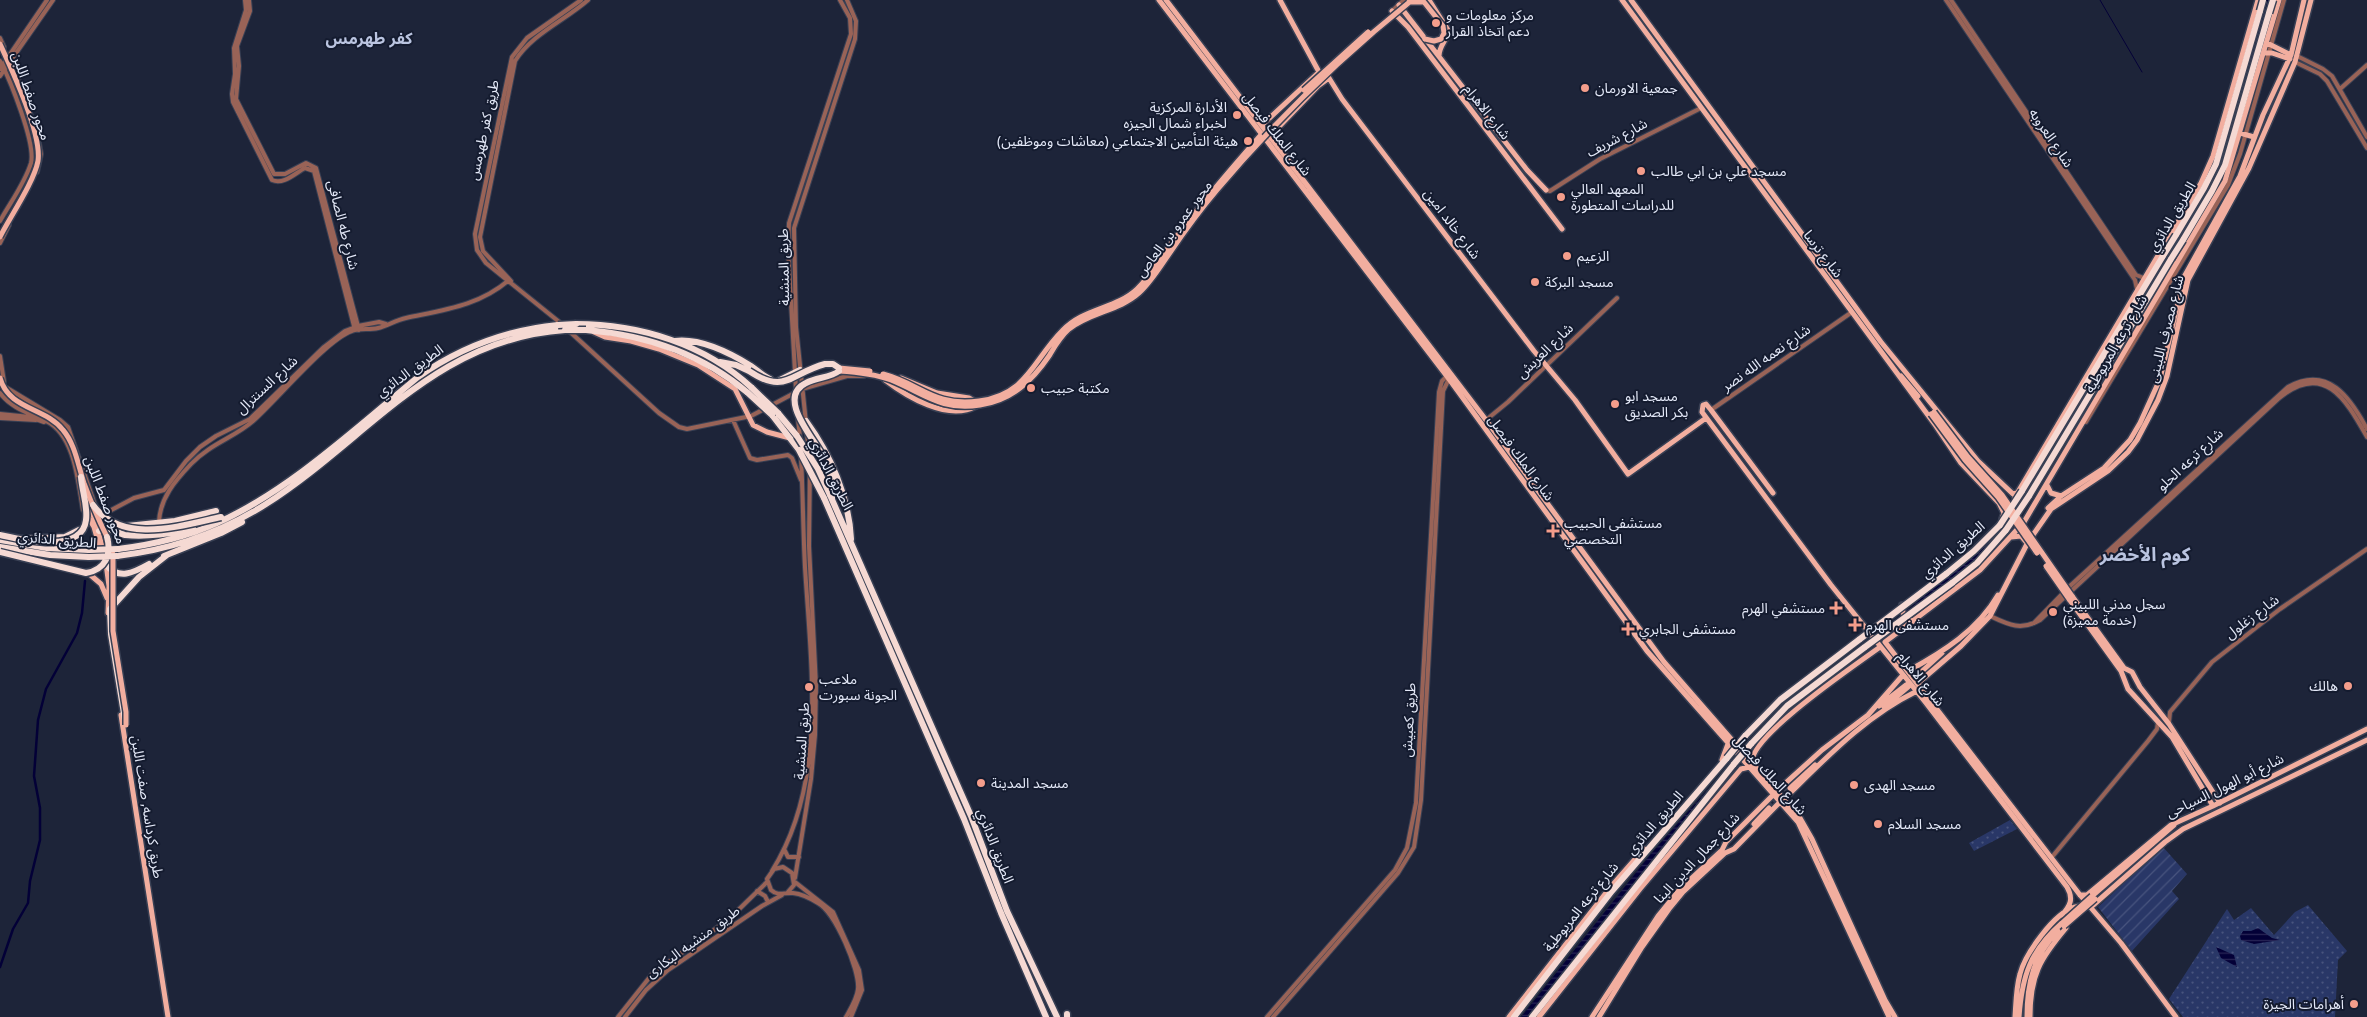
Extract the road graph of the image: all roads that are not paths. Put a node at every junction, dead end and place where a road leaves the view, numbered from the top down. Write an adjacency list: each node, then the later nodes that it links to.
1 (47, 0): 40 (street)
2 (53, 0): 40 (street)
3 (245, 0): 27 (street)
4 (249, 0): 27 (street)
5 (581, 0): 80 (street, طريق كفر طهرمس)
6 (588, 0): 80 (street, طريق كفر طهرمس)
7 (840, 0): 66 (street, طريق المنشية)
8 (847, 0): 67 (street, طريق المنشية)
9 (1159, 0): 61 (main road, شارع الملك فيصل)
10 (1166, 0): 51 (main road, شارع الملك فيصل)
11 (1280, 0): 49 (main road)
12 (1409, 0): 25 (street); 25 (street); 33 (main road, bridge); 108 (main road, محور عمرو بن العاص, bridge)
13 (1429, 0): 38 (main road, bridge)
14 (1622, 0): 29 (main road, شارع ترسا)
15 (1631, 0): 26 (main road, شارع ترسا)
16 (1946, 0): 62 (street, شارع العروبه)
17 (1951, 0): 62 (street, شارع العروبه)
18 (2261, 0): 24 (main road, bridge); 72 (main road, شارع ترعه المريوطية); 244 (highway, الطريق الدائري, bridge)
19 (2272, 0): 20 (main road, bridge); 245 (highway, الطريق الدائري, bridge)
20 (2279, 0): 24 (main road, شارع ترعه المريوطية)
21 (2284, 0): 35 (street)
22 (2304, 0): 39 (main road, شارع مصرف اللبينى)
23 (2311, 0): 39 (main road, شارع مصرف اللبينى)
24 (2277, 6): 35 (main road, شارع ترعه المريوطية)
25 (1401, 7): 28 (street); 33 (main road, شارع الاهرام)
26 (1638, 9): 29 (main road); 30 (main road, شارع ترسا)
27 (248, 10): 48 (street)
28 (1392, 11): 58 (main road, شارع الاهرام)
29 (1634, 16): 31 (main road, شارع ترسا)
30 (1647, 21): 31 (main road); 73 (main road, شارع ترسا)
31 (1644, 30): 47 (main road, شارع ترسا)
32 (0, 38): 40 (street)
33 (1425, 39): 38 (main road, شارع الاهرام)
34 (0, 44): 69 (main road, محور صفط اللبن, bridge)
35 (2268, 44): 37 (main road, شارع ترعه المريوطية); 39 (main road)
36 (0, 48): 69 (main road, محور صفط اللبن, bridge)
37 (2266, 53): 39 (main road); 52 (main road, شارع ترعه المريوطية)
38 (1439, 57): 57 (main road, شارع الاهرام)
39 (2293, 58): 41 (street); 44 (street); 54 (main road, شارع مصرف اللبينى); 167 (main road, شارع مصرف اللبينى)
40 (9, 59): 43 (street); 70 (street)
41 (2309, 62): 44 (street); 46 (street)
42 (2367, 65): 46 (street)
43 (2, 66): 45 (street); 65 (street)
44 (2307, 68): 56 (street)
45 (0, 76)
46 (2340, 89): 55 (street)
47 (1701, 108): 63 (street, شارع شريف); 75 (main road, شارع ترسا)
48 (240, 112): 71 (street, شارع طه الصافى); 71 (street, شارع طه الصافى)
49 (1273, 116): 50 (main road); 51 (main road)
50 (1282, 123): 53 (main road); 92 (main road, شارع خالد امين)
51 (1262, 125): 53 (main road, شارع الملك فيصل)
52 (2243, 133): 54 (main road); 64 (main road, شارع ترعه المريوطية)
53 (1270, 136): 61 (main road, شارع الملك فيصل)
54 (2254, 137): 64 (main road, شارع مصرف اللبينى)
55 (2367, 137)
56 (2367, 148)
57 (1512, 151): 58 (main road); 59 (main road, شارع الاهرام)
58 (1506, 155): 60 (main road, شارع الاهرام)
59 (1518, 159): 60 (main road); 63 (main road, شارع الاهرام)
60 (1513, 163): 68 (main road, شارع الاهرام)
61 (1289, 164): 101 (main road, شارع الملك فيصل); 119 (main road, شارع الملك فيصل)
62 (2057, 164): 77 (street, شارع العروبه)
63 (1546, 190)
64 (2212, 215): 74 (main road, شارع ترعه المريوطية); 126 (street); 136 (main road, شارع مصرف اللبينى)
65 (0, 221)
66 (789, 223): 67 (street); 96 (street, طريق المنشية)
67 (794, 223): 96 (street, طريق المنشية)
68 (1562, 229)
69 (0, 236)
70 (0, 243)
71 (334, 245): 84 (street, شارع طه الصافى)
72 (2164, 245): 74 (main road, bridge); 79 (main road, شارع ترعه المريوطية)
73 (1816, 254): 75 (main road); 76 (main road, شارع ترسا)
74 (2181, 256): 126 (main road, شارع ترعه المريوطية)
75 (1814, 261): 78 (main road, شارع ترسا)
76 (1826, 268): 78 (main road); 94 (main road, شارع ترسا)
77 (2130, 270): 79 (street, شارع العروبه); 81 (street, شارع العروبه)
78 (1824, 275): 83 (main road, شارع ترسا)
79 (2144, 278): 81 (main road, شارع ترعه المريوطية)
80 (510, 280): 84 (street, شارع السنترال); 117 (street, طريق كفر طهرمس)
81 (2138, 289): 138 (main road, شارع ترعه المريوطية)
82 (1617, 298): 92 (street, شارع العريش)
83 (1852, 312): 98 (main road, شارع ترسا); 110 (street, شارع نعمه الله نصر)
84 (357, 328): 133 (street, شارع السنترال)
85 (589, 330): 86 (highway, الطريق الدائري, bridge); 88 (highway, الطريق الدائري); 113 (main road)
86 (497, 340): 87 (highway, الطريق الدائري, bridge); 139 (highway, الطريق الدائري)
87 (673, 341): 88 (highway, الطريق الدائري); 96 (highway)
88 (695, 353): 90 (highway, الطريق الدائري)
89 (0, 356): 103 (street)
90 (707, 360): 91 (highway, الطريق الدائري); 104 (highway, الطريق الدائري)
91 (716, 362): 95 (highway, bridge); 104 (highway, الطريق الدائري)
92 (1546, 365): 115 (main road, شارع خالد امين); 119 (street, شارع العريش)
93 (848, 366): 97 (street)
94 (1903, 368): 111 (main road); 132 (main road, شارع ترسا)
95 (839, 370): 108 (main road, محور عمرو بن العاص, bridge); 137 (highway, bridge)
96 (797, 371): 105 (street, طريق المنشية); 106 (street, طريق المنشية)
97 (852, 376): 102 (street); 105 (street)
98 (1898, 376): 111 (main road); 135 (main road, شارع ترسا)
99 (0, 378): 141 (main road, محور صفط اللبن, bridge)
100 (901, 378): 108 (main road, bridge)
101 (1448, 378): 118 (street, طريق كعبيش); 152 (main road, شارع الملك فيصل)
102 (884, 380): 108 (main road, bridge)
103 (2, 385): 128 (main road, محور صفط اللبن, bridge); 145 (street)
104 (750, 390): 124 (highway, الطريق الدائري, bridge)
105 (802, 390): 106 (street); 120 (street, طريق المنشية)
106 (796, 392): 113 (street); 129 (street, طريق المنشية)
107 (0, 393): 121 (street)
108 (976, 404)
109 (2270, 404): 122 (street, شارع ترعه الحلو); 123 (street, شارع ترعه الحلو); 167 (street, شارع ترعه الحلو)
110 (1711, 410): 115 (main road, شارع الاهرام); 125 (main road)
111 (1932, 413): 164 (main road, bridge)
112 (0, 414): 116 (street)
113 (747, 417): 117 (street); 124 (main road)
114 (0, 418): 116 (street)
115 (1706, 418): 127 (main road, شارع الاهرام)
116 (36, 420): 121 (street)
117 (733, 420): 129 (street)
118 (1439, 420): 211 (street, طريق كعبيش); 212 (street, طريق كعبيش)
119 (1486, 420): 152 (main road, شارع الملك فيصل)
120 (806, 421): 130 (street, طريق المنشية); 159 (highway)
121 (49, 422): 142 (street)
122 (2367, 429)
123 (2367, 436)
124 (794, 438): 137 (highway, الطريق الدائري, bridge); 137 (highway, الطريق الدائري, bridge)
125 (1735, 441): 127 (main road); 134 (main road)
126 (2071, 443): 131 (street); 140 (main road, شارع ترعه المريوطية)
127 (1728, 447): 169 (main road, شارع الاهرام)
128 (81, 477): 148 (main road, محور صفط اللبن); 155 (highway, bridge)
129 (803, 484): 130 (street); 213 (street, طريق المنشية)
130 (811, 484): 215 (street, طريق المنشية)
131 (2047, 485): 136 (main road)
132 (2003, 487): 135 (main road); 138 (main road, شارع ترسا)
133 (166, 491): 145 (street); 145 (street, شارع السنترال)
134 (1773, 493)
135 (1992, 495): 147 (main road, شارع ترسا)
136 (2061, 496): 156 (main road, شارع مصرف اللبينى)
137 (829, 498): 159 (highway, الطريق الدائري)
138 (2015, 499): 143 (main road, شارع ترسا, bridge); 147 (main road, شارع ترعه المريوطية)
139 (266, 500): 146 (highway, الطريق الدائري); 151 (highway, الطريق الدائري)
140 (2035, 502): 143 (main road); 153 (main road, شارع ترعه المريوطية)
141 (92, 505): 144 (highway, bridge); 154 (main road, محور صفط اللبن, bridge)
142 (84, 512): 149 (street); 163 (main road)
143 (2022, 513): 153 (main road)
144 (218, 514): 146 (highway); 151 (highway, bridge)
145 (102, 515): 148 (street)
146 (232, 515): 151 (highway, الطريق الدائري)
147 (2002, 519): 162 (main road, شارع ترعه المريوطية)
148 (96, 522): 150 (main road, محور صفط اللبن)
149 (79, 530): 155 (highway)
150 (99, 531): 151 (highway); 161 (main road, محور صفط اللبن)
151 (201, 533): 157 (highway, الطريق الدائري, bridge); 160 (highway)
152 (1564, 533): 170 (main road, شارع الملك فيصل); 172 (main road, شارع الملك فيصل)
153 (2012, 536): 156 (main road); 166 (main road, شارع ترعه المريوطية)
154 (107, 537): 157 (highway, bridge); 186 (main road, محور صفط اللبن, bridge)
155 (22, 539): 157 (highway, bridge)
156 (2026, 542): 171 (main road, شارع مصرف اللبينى)
157 (1, 545): 165 (main road, bridge)
158 (2367, 550): 182 (street, شارع زغلول)
159 (851, 551): 228 (highway, الطريق الدائري)
160 (167, 555): 161 (highway); 186 (highway)
161 (106, 565): 163 (main road, محور صفط اللبن)
162 (1926, 587): 166 (main road, bridge); 168 (main road, شارع ترعه المريوطية, bridge)
163 (109, 591): 165 (main road, محور صفط اللبن)
164 (2071, 597): 181 (main road); 184 (main road)
165 (108, 600): 235 (main road, طريق كرداسه, صفت اللبن)
166 (1939, 603): 168 (main road, شارع ترعه المريوطية)
167 (1990, 616): 171 (main road, شارع مصرف اللبينى)
168 (1912, 622): 173 (main road, شارع ترعه المريوطية)
169 (1867, 631): 174 (main road, شارع الاهرام, bridge); 192 (main road, شارع ترعه المريوطية)
170 (1643, 635): 172 (main road); 192 (main road, شارع الملك فيصل)
171 (1964, 638): 175 (main road, شارع مصرف اللبينى); 177 (main road); 178 (main road, شارع مصرف اللبينى)
172 (1638, 639): 192 (main road, شارع الملك فيصل)
173 (1885, 642): 175 (main road, شارع الاهرام)
174 (1880, 647): 176 (main road, شارع الاهرام); 194 (main road)
175 (1908, 671): 178 (main road, شارع الاهرام)
176 (1903, 675): 180 (main road, شارع الاهرام); 183 (main road)
177 (1921, 675)
178 (1918, 684): 201 (main road, شارع الاهرام)
179 (1907, 686): 183 (main road)
180 (1916, 691): 183 (main road); 204 (main road, شارع الاهرام)
181 (2160, 712): 182 (street); 185 (main road)
182 (2170, 712): 185 (street)
183 (1869, 717): 190 (main road)
184 (2158, 722): 187 (main road); 188 (street)
185 (2169, 724): 200 (main road)
186 (126, 725): 235 (main road, طريق كرداسه, صفت اللبن)
187 (2164, 728): 188 (street); 202 (main road)
188 (2157, 729): 216 (street)
189 (2367, 729): 193 (main road, شارع أبو الهول السياحى)
190 (1841, 740): 198 (main road); 199 (main road, شارع جمال الدين البنا); 203 (main road, شارع جمال الدين البنا)
191 (2367, 740): 196 (main road, شارع أبو الهول السياحى)
192 (1732, 745): 194 (main road, شارع الملك فيصل, bridge); 243 (main road, شارع ترعه المريوطية)
193 (2301, 762): 195 (main road, شارع أبو الهول السياحى); 196 (main road)
194 (1750, 765): 199 (main road, شارع الملك فيصل); 233 (main road)
195 (2285, 769): 197 (main road); 205 (main road, شارع أبو الهول السياحى)
196 (2304, 770): 197 (main road, شارع أبو الهول السياحى)
197 (2289, 778): 210 (main road, شارع أبو الهول السياحى)
198 (1789, 787)
199 (1778, 790): 203 (main road, شارع الملك فيصل); 203 (main road); 214 (main road, شارع جمال الدين البنا)
200 (2214, 794): 202 (main road); 205 (main road)
201 (2004, 796): 204 (main road); 208 (main road, شارع الاهرام)
202 (2208, 797): 206 (main road)
203 (1785, 798): 214 (main road, شارع جمال الدين البنا); 229 (main road, شارع الملك فيصل)
204 (1999, 799): 208 (main road, شارع الاهرام)
205 (2220, 803): 206 (main road, شارع أبو الهول السياحى)
206 (2213, 806): 209 (main road, شارع أبو الهول السياحى)
207 (1768, 807): 214 (main road)
208 (2009, 807): 216 (main road, شارع الاهرام); 227 (main road, شارع الاهرام)
209 (2175, 822): 224 (main road, شارع أبو الهول السياحى); 251 (main road, bridge)
210 (2183, 829): 226 (main road, شارع أبو الهول السياحى); 252 (main road, bridge)
211 (1408, 846): 212 (street); 230 (street, طريق كعبيش)
212 (1414, 847): 230 (street, طريق كعبيش)
213 (784, 849): 215 (street); 217 (street, طريق المنشية)
214 (1724, 851): 231 (main road, شارع جمال الدين البنا)
215 (799, 857): 218 (street, طريق المنشية)
216 (2052, 857): 223 (main road, شارع الاهرام)
217 (772, 870): 218 (street); 219 (street)
218 (795, 880): 221 (street); 239 (street)
219 (767, 882): 220 (street, طريق منشيه البكارى); 222 (street)
220 (757, 891): 225 (street); 236 (street, طريق منشيه البكارى)
221 (788, 892): 222 (street); 238 (street)
222 (782, 894): 225 (street, طريق منشيه البكارى)
223 (2080, 895): 224 (main road); 226 (main road, شارع الاهرام)
224 (2087, 895): 226 (main road)
225 (768, 902): 237 (street, طريق منشيه البكارى)
226 (2092, 906): 227 (main road); 254 (main road, شارع الاهرام)
227 (2060, 917): 250 (main road); 253 (main road)
228 (1010, 926): 234 (highway, الطريق الدائري); 240 (highway, الطريق الدائري)
229 (1853, 936): 248 (main road, شارع الملك فيصل); 249 (main road, شارع الملك فيصل)
230 (1336, 941): 241 (street, طريق كعبيش); 242 (street, طريق كعبيش)
231 (1610, 994): 232 (main road, شارع جمال الدين البنا); 247 (main road, شارع جمال الدين البنا)
232 (1598, 1008): 246 (main road, شارع جمال الدين البنا); 247 (main road)
233 (1542, 1015)
234 (1056, 1016)
235 (170, 1017)
236 (618, 1017)
237 (625, 1017)
238 (846, 1017)
239 (850, 1017)
240 (1046, 1017)
241 (1267, 1017)
242 (1273, 1017)
243 (1509, 1017)
244 (1514, 1017)
245 (1532, 1017)
246 (1592, 1017)
247 (1599, 1017)
248 (1889, 1017)
249 (1895, 1017)
250 (2015, 1017)
251 (2019, 1017)
252 (2026, 1017)
253 (2030, 1017)
254 (2176, 1017)

